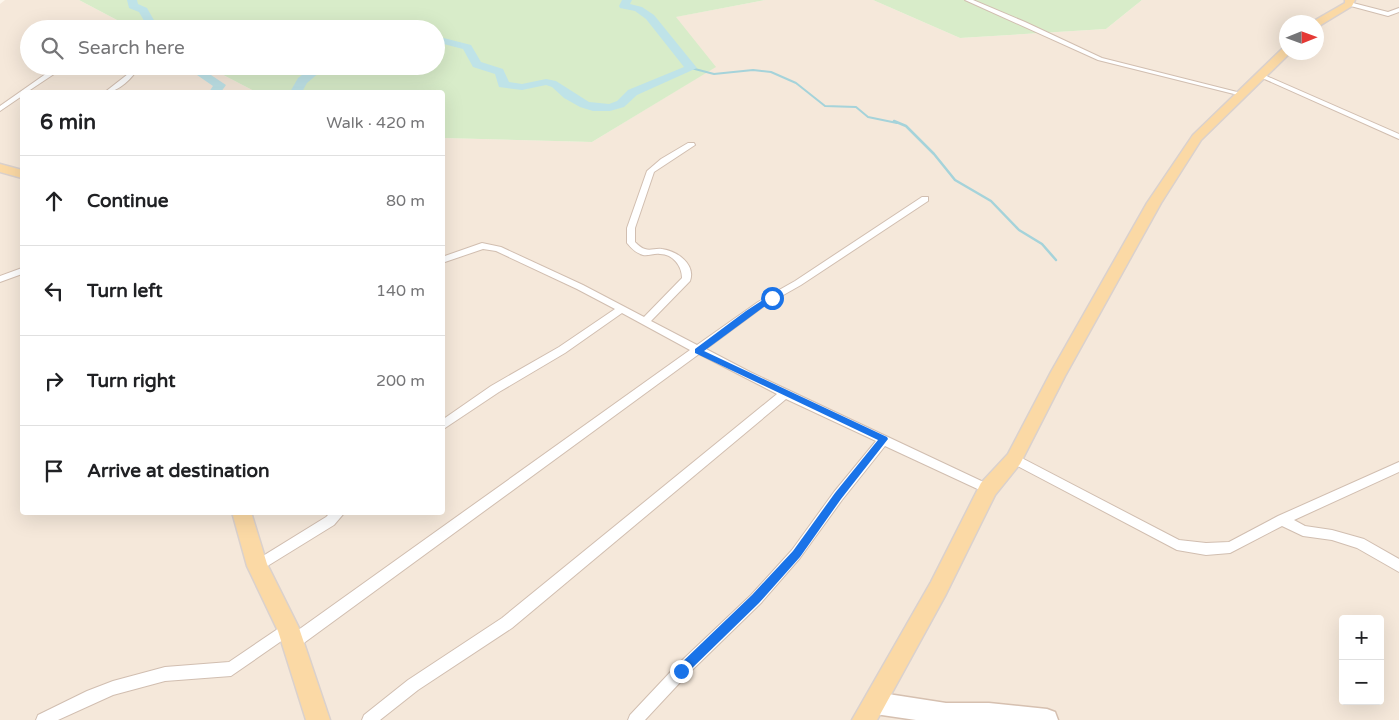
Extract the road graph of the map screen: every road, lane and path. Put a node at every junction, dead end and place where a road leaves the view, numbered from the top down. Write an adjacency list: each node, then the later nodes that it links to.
1 (968, 0): 11 (street)
2 (1349, 2): 3 (street); 4 (main road)
3 (1399, 10)
4 (1324, 19)
5 (1279, 58): 8 (main road)
6 (48, 75): 9 (street)
7 (131, 75): 10 (street)
8 (1262, 76): 11 (main road); 14 (street)
9 (27, 90)
10 (111, 90)
11 (1242, 94): 28 (main road)
12 (20, 95): 13 (street)
13 (0, 109)
14 (1399, 137)
15 (691, 145): 23 (street)
16 (0, 168): 17 (main road)
17 (20, 173)
18 (925, 199): 24 (street)
19 (445, 259): 22 (street)
20 (20, 272): 21 (street)
21 (0, 279)
22 (622, 309): 23 (street); 26 (street)
23 (645, 321): 24 (street)
24 (698, 351): 25 (street); 36 (street)
25 (786, 393): 27 (street); 40 (street)
26 (445, 424)
27 (884, 439): 30 (street); 41 (street)
28 (1014, 459): 30 (main road); 33 (street)
29 (1399, 467): 33 (street)
30 (988, 489): 37 (main road)
31 (242, 515): 34 (main road)
32 (336, 515): 34 (street)
33 (1282, 520): 35 (street)
34 (257, 566): 36 (main road)
35 (1399, 566)
36 (290, 636): 38 (street); 39 (main road)
37 (870, 711): 42 (main road)
38 (43, 720)
39 (318, 720)
40 (369, 720)
41 (636, 720)
42 (1047, 720)

